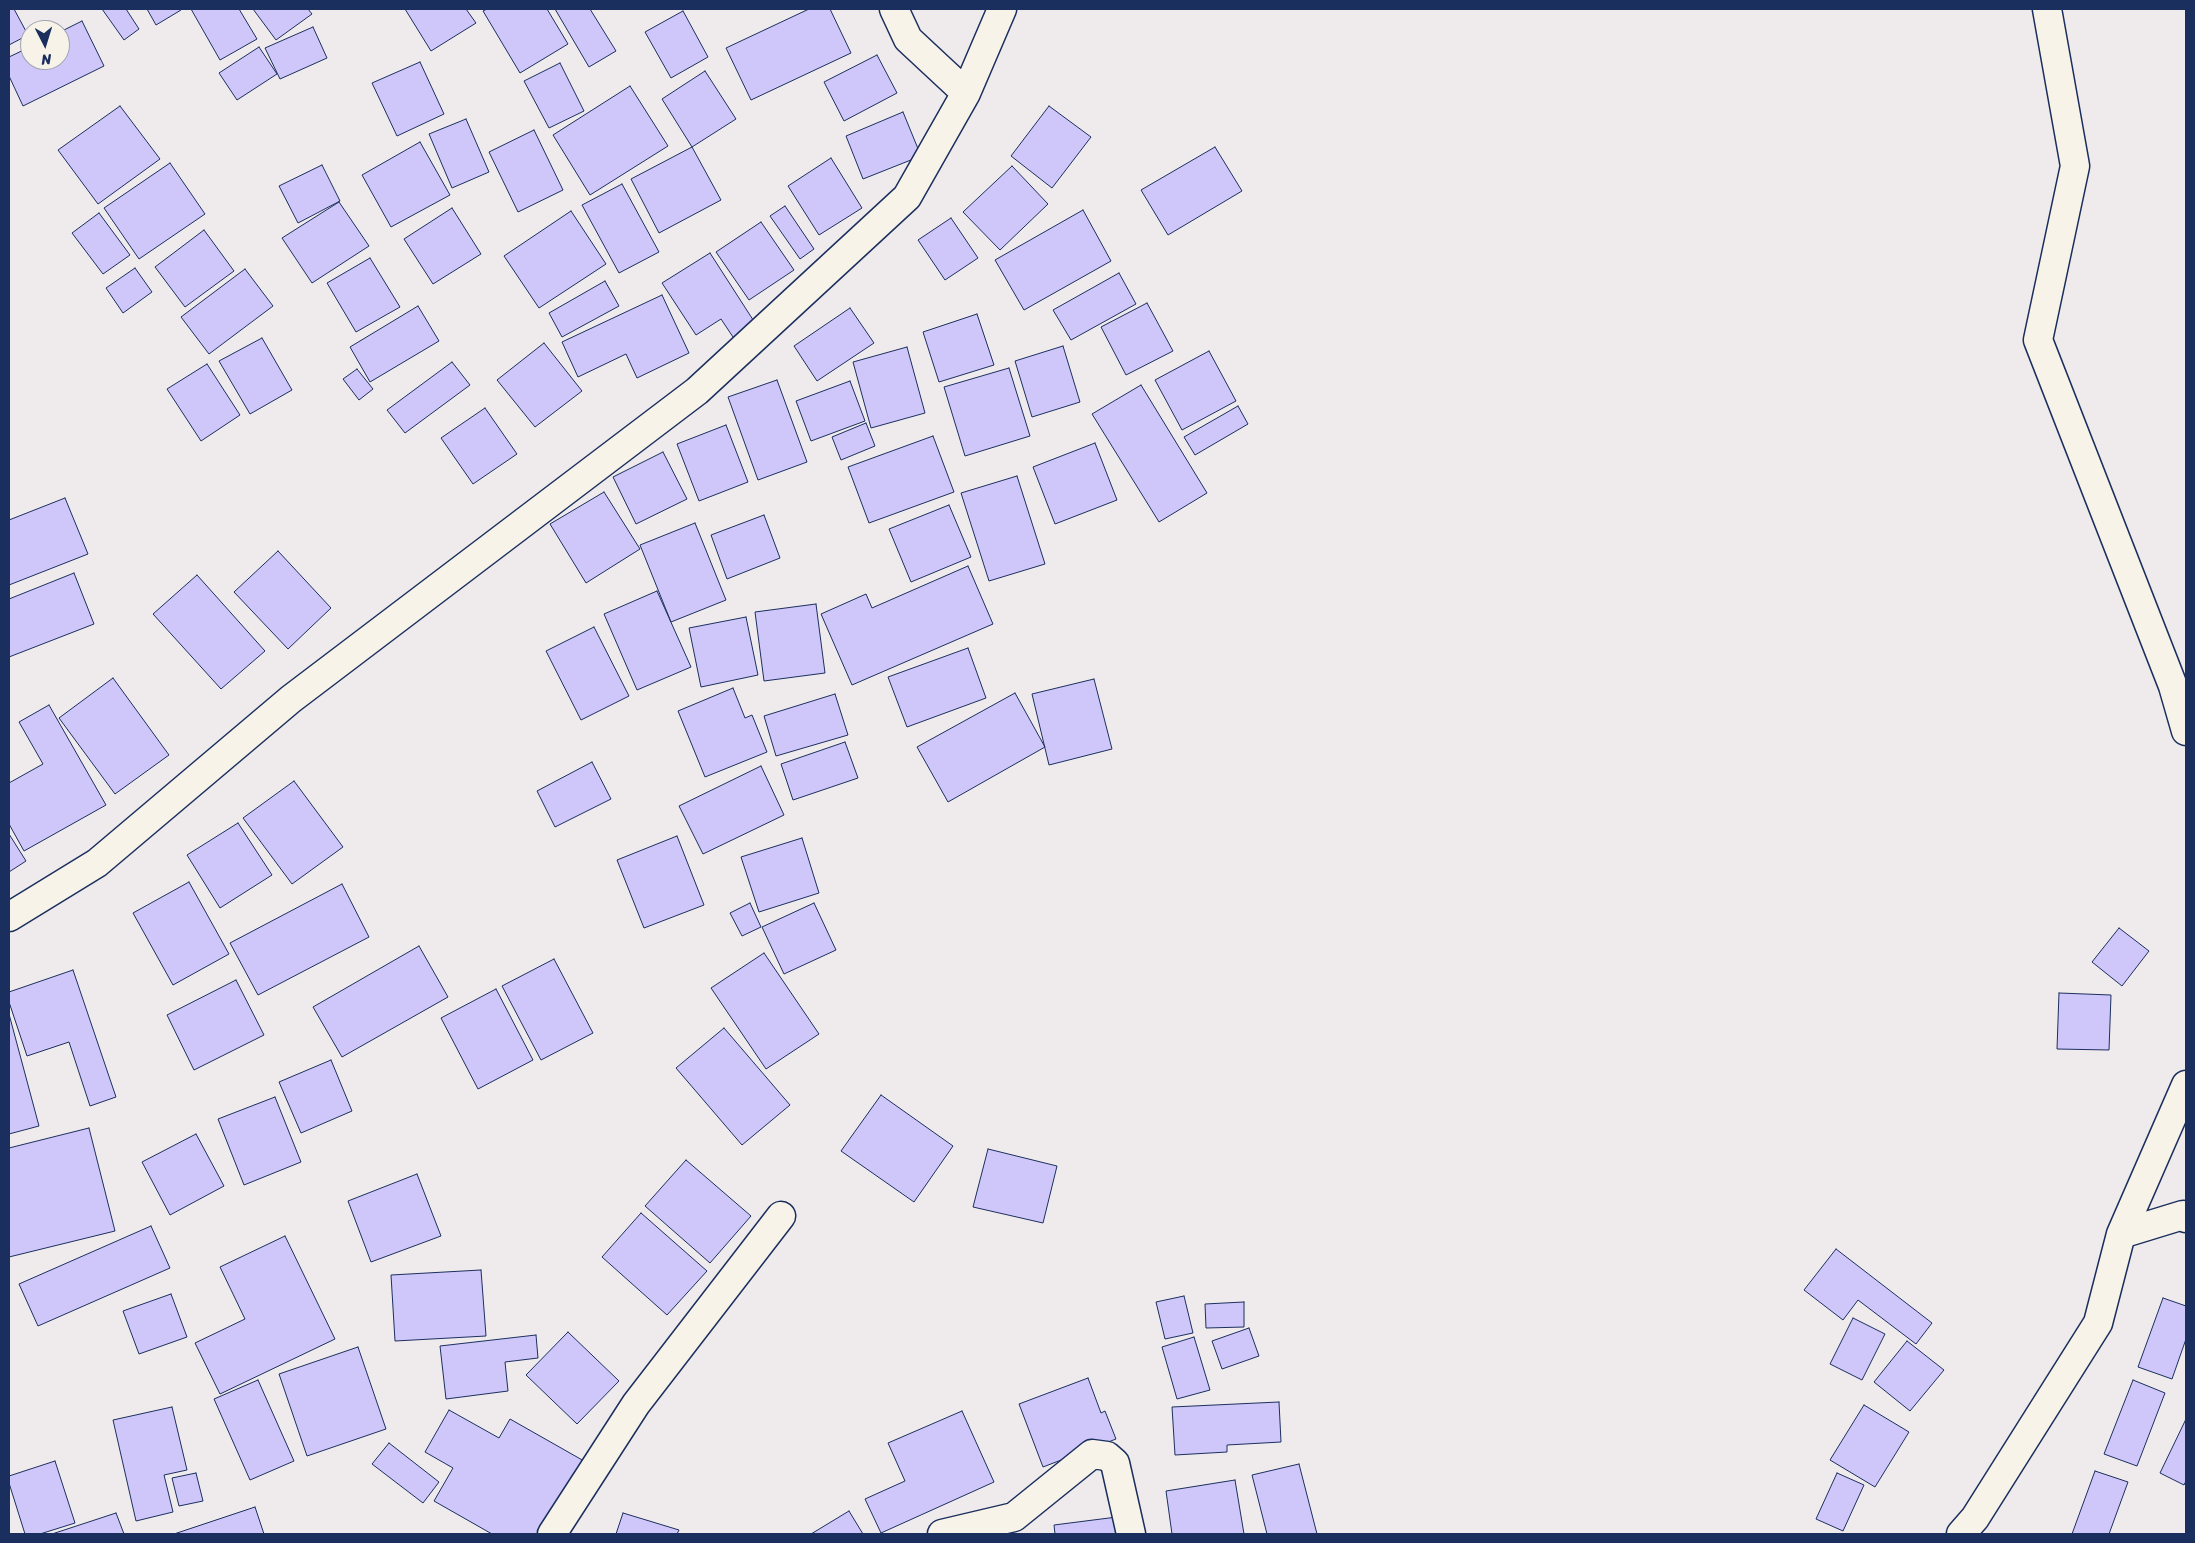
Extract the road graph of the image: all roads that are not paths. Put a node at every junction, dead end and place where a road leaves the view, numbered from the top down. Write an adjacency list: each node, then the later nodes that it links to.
1 (894, 9): 4 (street)
2 (1002, 9): 4 (street)
3 (2047, 9): 5 (street)
4 (966, 93): 6 (street)
5 (2186, 730)
6 (9, 917)
7 (2186, 1085): 10 (street)
8 (2185, 1215): 10 (street)
9 (781, 1216): 12 (street)
10 (2121, 1234): 15 (street)
11 (1015, 1526): 13 (street); 14 (street)
12 (552, 1534)
13 (942, 1534)
14 (1131, 1534)
15 (1961, 1534)

